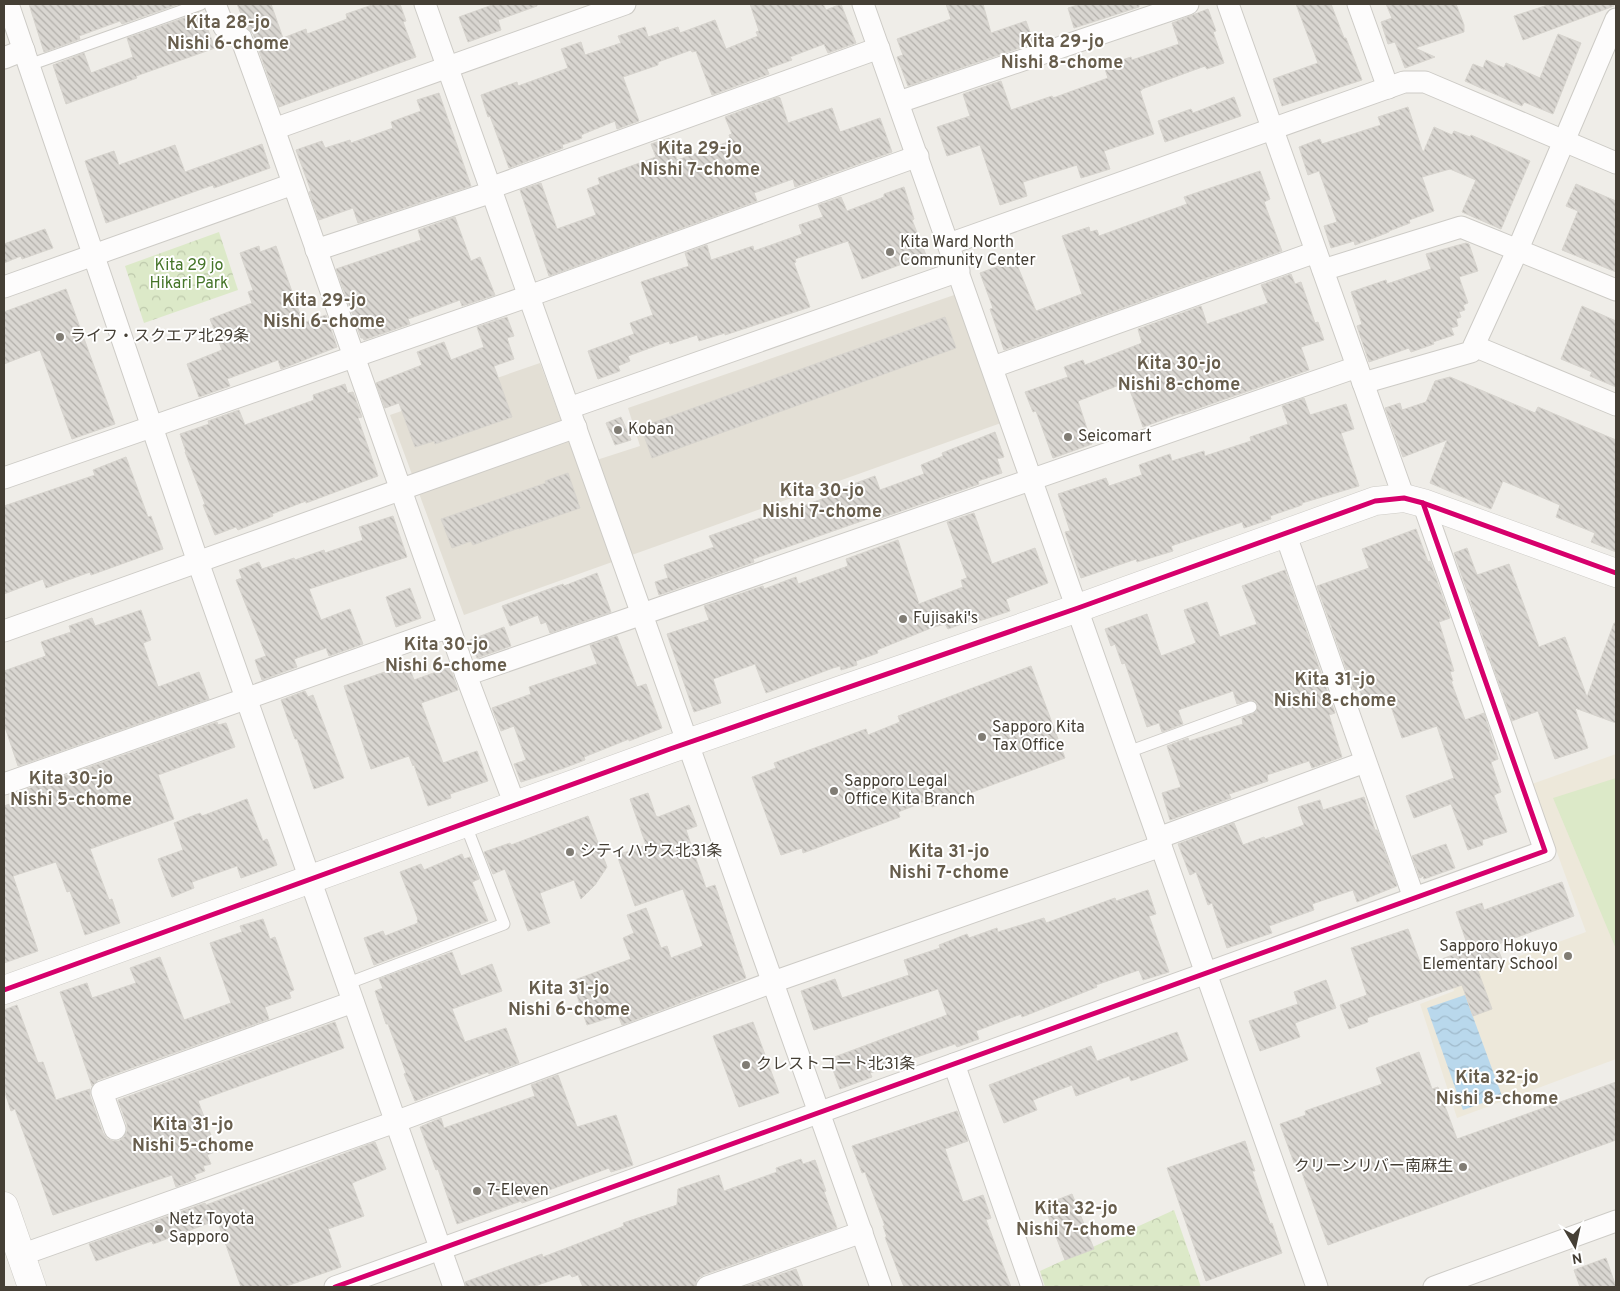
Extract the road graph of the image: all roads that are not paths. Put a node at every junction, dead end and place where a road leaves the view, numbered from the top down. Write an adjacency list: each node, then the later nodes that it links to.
1 (8, 4): 13 (street)
2 (202, 4): 13 (lane)
3 (215, 4): 17 (street)
4 (425, 4): 14 (street)
5 (625, 4): 14 (street)
6 (863, 4): 11 (street)
7 (1188, 4): 16 (street)
8 (1228, 4): 18 (street)
9 (1358, 4): 15 (street)
10 (1616, 18): 19 (street)
11 (879, 48): 16 (street); 23 (street)
12 (4, 58): 13 (street)
13 (27, 58): 27 (street)
14 (447, 67): 17 (street); 23 (street)
15 (1388, 88): 18 (street); 19 (street)
16 (898, 102): 20 (street)
17 (274, 129): 22 (street)
18 (1273, 129): 24 (street); 28 (street)
19 (1564, 141): 21 (street); 25 (street)
20 (918, 156): 24 (street); 32 (street)
21 (1616, 163)
22 (294, 184): 26 (street); 27 (street)
23 (491, 190): 26 (street); 32 (street)
24 (949, 244): 29 (street)
25 (1518, 249): 28 (street); 31 (street); 33 (street)
26 (316, 250): 34 (street)
27 (92, 256): 30 (street); 39 (street)
28 (1319, 261): 35 (street); 36 (street)
29 (959, 271): 35 (street); 38 (street)
30 (4, 287)
31 (1616, 290)
32 (529, 296): 34 (street); 38 (street)
33 (1474, 346): 36 (street); 37 (street)
34 (354, 357): 39 (street); 42 (street)
35 (993, 366): 41 (street)
36 (1360, 375): 41 (street); 43 (street)
37 (1616, 405)
38 (572, 418): 42 (street); 48 (street)
39 (151, 427): 40 (street); 45 (street)
40 (4, 478)
41 (1032, 480): 47 (street); 48 (street)
42 (401, 490): 45 (street); 49 (street)
43 (1413, 500): 44 (street); 46 (street); 62 (street)
44 (1285, 533): 47 (street); 56 (street)
45 (198, 562): 50 (street); 52 (street)
46 (1616, 573)
47 (1078, 608): 54 (street); 55 (street)
48 (643, 614): 51 (street); 54 (street)
49 (448, 626): 51 (street); 52 (street)
50 (4, 631)
51 (466, 675): 58 (street)
52 (246, 699): 57 (street); 61 (street)
53 (1251, 707): 55 (lane)
54 (689, 743): 58 (street); 64 (street)
55 (1128, 752): 60 (street)
56 (1365, 762): 60 (street); 62 (street)
57 (4, 784)
58 (515, 805): 59 (street)
59 (465, 823): 61 (street); 66 (lane)
60 (1159, 842): 63 (street); 64 (street)
61 (309, 878): 65 (street); 66 (street)
62 (1414, 898): 63 (street)
63 (1206, 973): 67 (street); 82 (street)
64 (773, 982): 68 (street); 69 (street)
65 (4, 990)
66 (350, 993): 69 (street); 70 (street)
67 (954, 1064): 68 (street); 81 (street)
68 (819, 1113): 73 (street); 74 (street)
69 (395, 1122): 74 (street); 75 (street)
70 (115, 1129)
71 (4, 1206): 75 (street)
72 (1616, 1221): 83 (street)
73 (862, 1232): 79 (street); 80 (street)
74 (440, 1248): 77 (street); 78 (street)
75 (21, 1255): 76 (street)
76 (32, 1287)
77 (335, 1287)
78 (454, 1287)
79 (708, 1287)
80 (881, 1287)
81 (1032, 1287)
82 (1317, 1287)
83 (1434, 1287)

